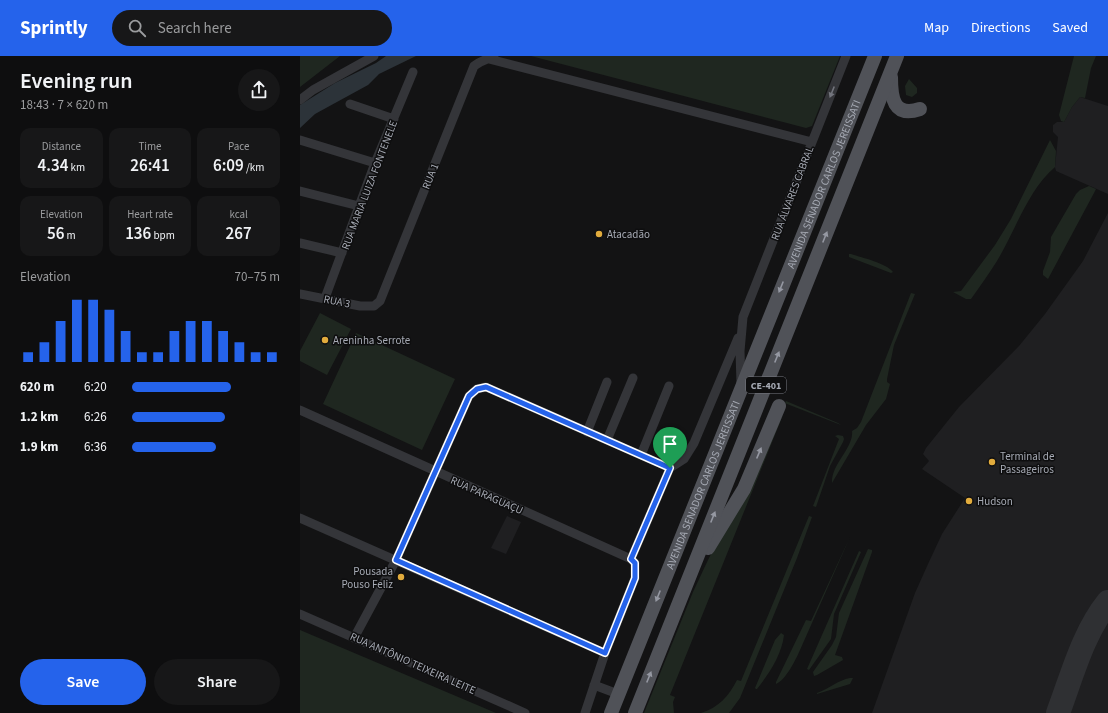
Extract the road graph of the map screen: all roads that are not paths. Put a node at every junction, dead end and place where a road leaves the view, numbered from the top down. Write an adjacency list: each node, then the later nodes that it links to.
1 (374, 56): 8 (street)
2 (846, 56): 13 (street, RUA ÁLVARES CABRAL, one-way to 13)
3 (874, 56): 25 (main road, AVENIDA SENADOR CARLOS JEREISSATI / CE-401, one-way to 25)
4 (897, 56): 6 (main road, AVENIDA SENADOR CARLOS JEREISSATI / CE-401)
5 (492, 57): 13 (street); 21 (street, RUA 1)
6 (891, 71): 10 (main road); 37 (main road, AVENIDA SENADOR CARLOS JEREISSATI / CE-401, one-way to 6)
7 (413, 72): 11 (street, RUA MARIA LUIZA FONTENELE)
8 (300, 100)
9 (350, 104): 11 (street)
10 (920, 109)
11 (394, 119): 14 (street, RUA MARIA LUIZA FONTENELE)
12 (300, 140): 14 (street)
13 (812, 142): 22 (street, RUA ÁLVARES CABRAL)
14 (375, 163): 16 (street, RUA MARIA LUIZA FONTENELE)
15 (300, 191): 16 (street)
16 (359, 206): 18 (street, RUA MARIA LUIZA FONTENELE)
17 (300, 243): 18 (street)
18 (342, 253): 20 (street, RUA MARIA LUIZA FONTENELE)
19 (300, 294): 20 (street, RUA 3)
20 (325, 298): 21 (street, RUA 3)
21 (374, 306)
22 (741, 331): 25 (street, RUA ÁLVARES CABRAL); 32 (street, RUA ÁLVARES CABRAL)
23 (633, 378): 30 (street)
24 (607, 382): 29 (street)
25 (741, 385): 42 (main road, AVENIDA SENADOR CARLOS JEREISSATI / CE-401, one-way to 42)
26 (669, 386): 31 (street)
27 (778, 406): 37 (main road, one-way to 27)
28 (300, 410): 33 (street, RUA PARAGUAÇU)
29 (587, 432): 30 (street); 33 (street)
30 (607, 440): 31 (street)
31 (641, 455): 32 (street)
32 (670, 468): 35 (street, RUA ÁLVARES CABRAL)
33 (436, 472): 35 (street, RUA PARAGUAÇU); 36 (street)
34 (300, 518): 36 (street)
35 (631, 559): 40 (street)
36 (396, 560): 39 (street); 40 (street)
37 (688, 580): 46 (main road, AVENIDA SENADOR CARLOS JEREISSATI / CE-401, one-way to 37)
38 (300, 614): 39 (street, RUA ANTÔNIO TEIXEIRA LEITE)
39 (354, 638): 43 (street, RUA ANTÔNIO TEIXEIRA LEITE)
40 (605, 653): 41 (street)
41 (594, 684): 42 (street); 44 (street)
42 (618, 694): 45 (main road, AVENIDA SENADOR CARLOS JEREISSATI / CE-401)
43 (525, 713)
44 (585, 713)
45 (611, 713)
46 (635, 713)

